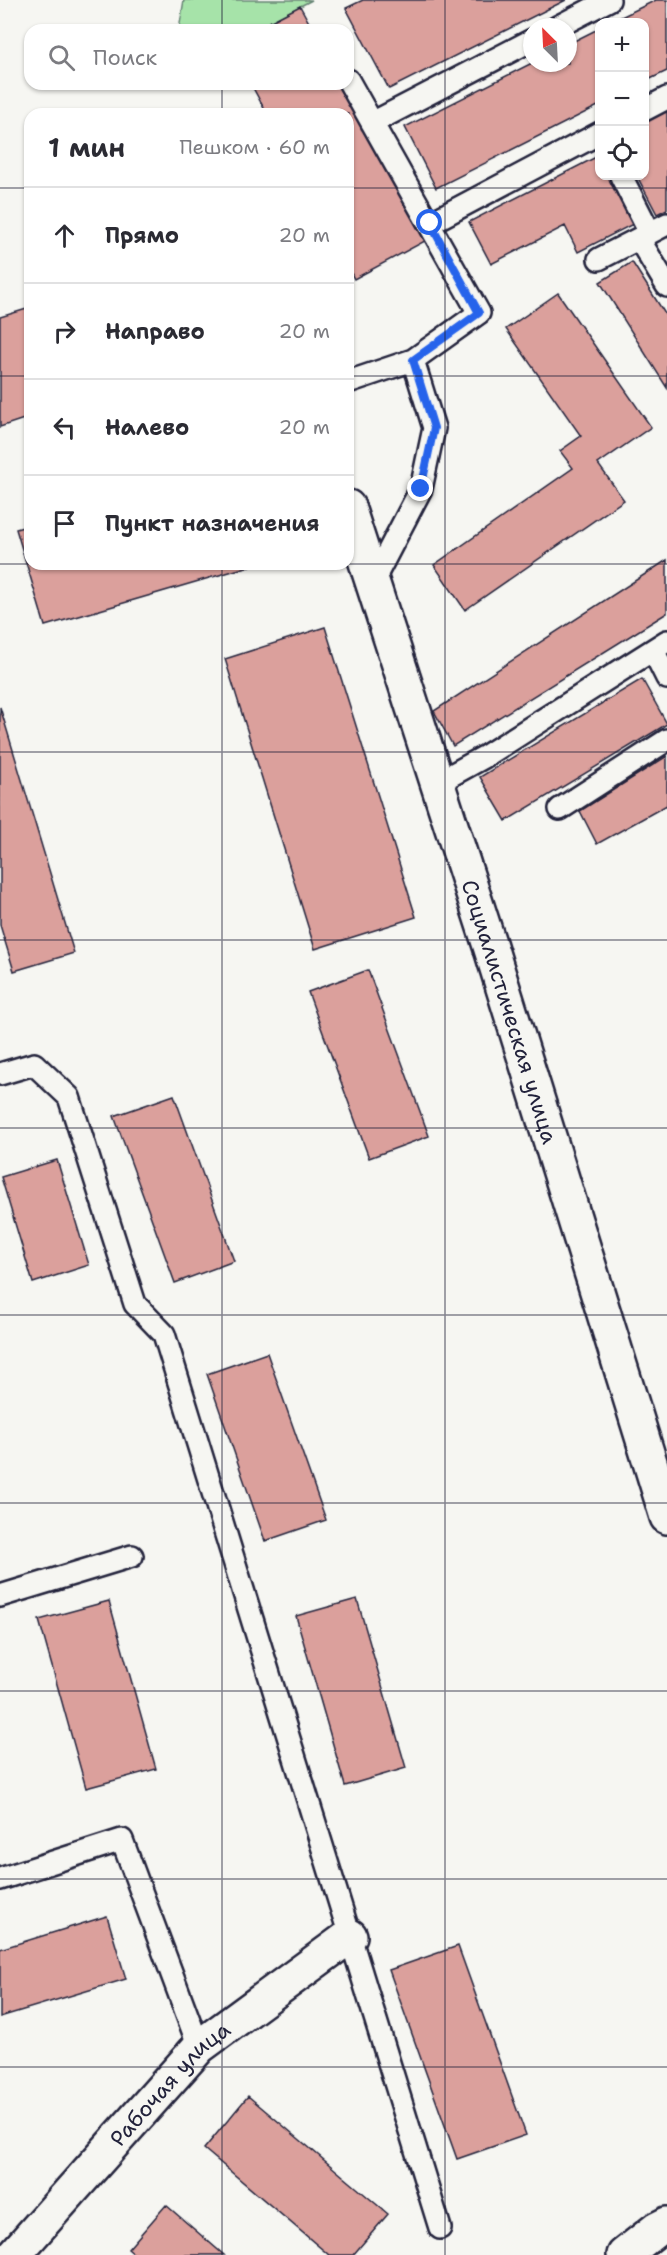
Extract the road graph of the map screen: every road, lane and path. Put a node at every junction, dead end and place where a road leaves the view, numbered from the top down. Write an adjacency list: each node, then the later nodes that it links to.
1 (609, 0): 2 (lane)
2 (574, 18)
3 (523, 45): 7 (lane)
4 (354, 90): 7 (lane)
5 (667, 98): 6 (lane)
6 (649, 108)
7 (372, 123): 10 (lane)
8 (595, 136): 10 (lane)
9 (623, 180): 11 (lane)
10 (430, 223): 14 (lane)
11 (652, 232): 12 (lane); 13 (lane)
12 (599, 259)
13 (667, 286)
14 (413, 360): 15 (lane); 17 (lane)
15 (354, 380)
16 (354, 525): 17 (street, Социалистическая улица)
17 (372, 580): 21 (street, Социалистическая улица)
18 (660, 646): 19 (lane); 21 (lane)
19 (667, 678)
20 (667, 740): 22 (lane)
21 (437, 783): 24 (street, Социалистическая улица)
22 (560, 808)
23 (0, 1074): 28 (lane)
24 (667, 1517)
25 (132, 1556): 26 (lane)
26 (0, 1596)
27 (0, 1879): 29 (lane)
28 (350, 1936): 29 (street, Рабочая улица); 31 (lane)
29 (199, 2047): 32 (street, Рабочая улица)
30 (667, 2224): 33 (street)
31 (440, 2228)
32 (14, 2255)
33 (624, 2255)

